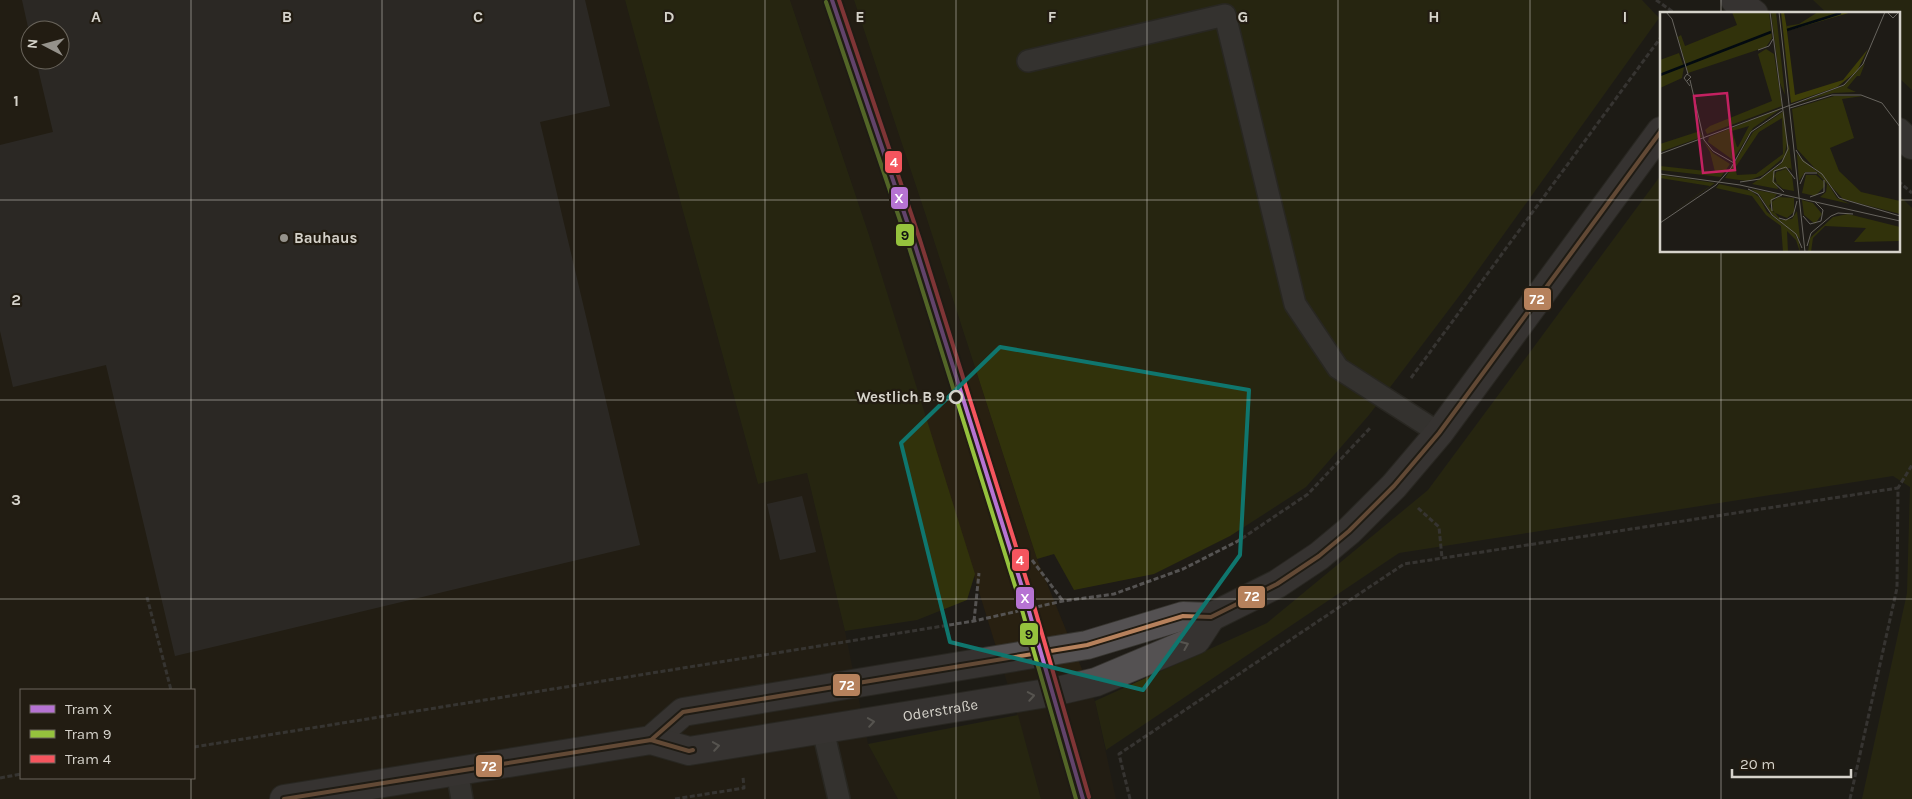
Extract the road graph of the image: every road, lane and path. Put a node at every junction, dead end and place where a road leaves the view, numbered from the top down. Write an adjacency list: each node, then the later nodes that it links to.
1 (1656, 0): 2 (path)
2 (1673, 12)
3 (1660, 37): 10 (path)
4 (1028, 61): 10 (lane)
5 (1660, 132): 11 (street)
6 (1900, 134): 7 (street)
7 (1912, 145)
8 (1900, 183): 9 (path)
9 (1912, 194)
10 (1392, 404): 11 (lane); 19 (path)
11 (1439, 433): 13 (street)
12 (1912, 465): 14 (path)
13 (1394, 486): 15 (path); 20 (street)
14 (1898, 488): 15 (path); 36 (path)
15 (1442, 558): 35 (path)
16 (1032, 560): 19 (path)
17 (979, 573): 21 (path)
18 (147, 597): 22 (path)
19 (1063, 601): 21 (path)
20 (1211, 617): 23 (street, Oderstraße, one-way to 20); 24 (street)
21 (974, 621): 25 (path)
22 (171, 689)
23 (823, 730): 24 (street, Oderstraße, one-way to 23); 34 (lane)
24 (652, 740): 26 (street, Oderstraße)
25 (195, 747)
26 (457, 772): 30 (street, Oderstraße); 32 (lane)
27 (20, 774): 28 (path)
28 (0, 778)
29 (744, 788): 33 (path)
30 (362, 793): 31 (street, Oderstraße)
31 (284, 799)
32 (462, 799)
33 (675, 799)
34 (839, 799)
35 (1130, 799)
36 (1850, 799)

